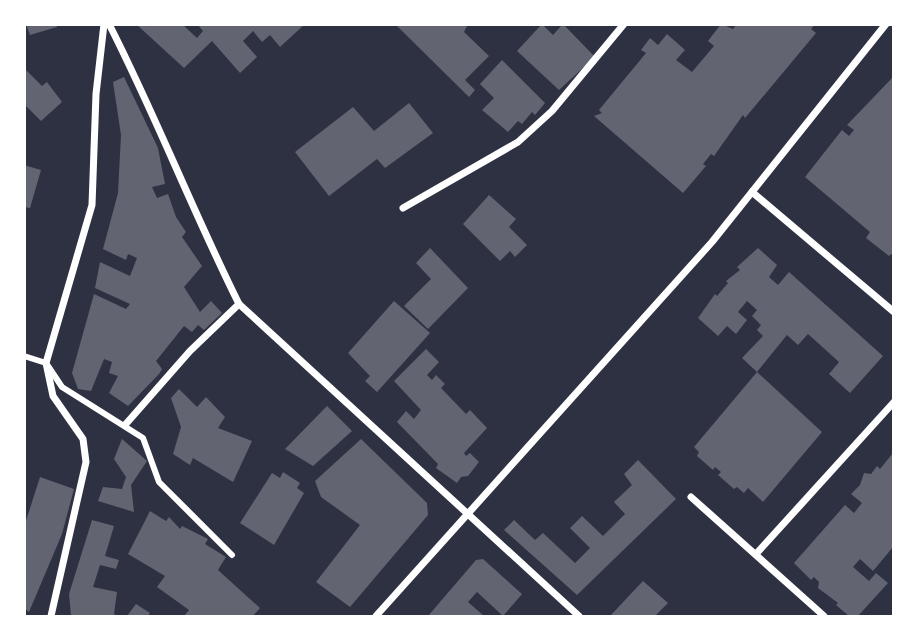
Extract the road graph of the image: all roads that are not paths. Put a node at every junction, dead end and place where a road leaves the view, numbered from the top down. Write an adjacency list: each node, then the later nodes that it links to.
1 (106, 24): 6 (street); 9 (street)
2 (624, 24): 5 (street)
3 (886, 24): 4 (street)
4 (752, 192): 7 (street); 13 (street)
5 (402, 208)
6 (239, 304): 11 (street); 13 (street)
7 (894, 312)
8 (24, 356): 9 (street)
9 (46, 363): 11 (street); 16 (street)
10 (894, 402): 14 (street)
11 (125, 425): 15 (street)
12 (691, 497): 14 (street)
13 (467, 514): 17 (street); 18 (street)
14 (756, 554): 19 (street)
15 (232, 555)
16 (51, 617)
17 (376, 617)
18 (579, 617)
19 (824, 617)

